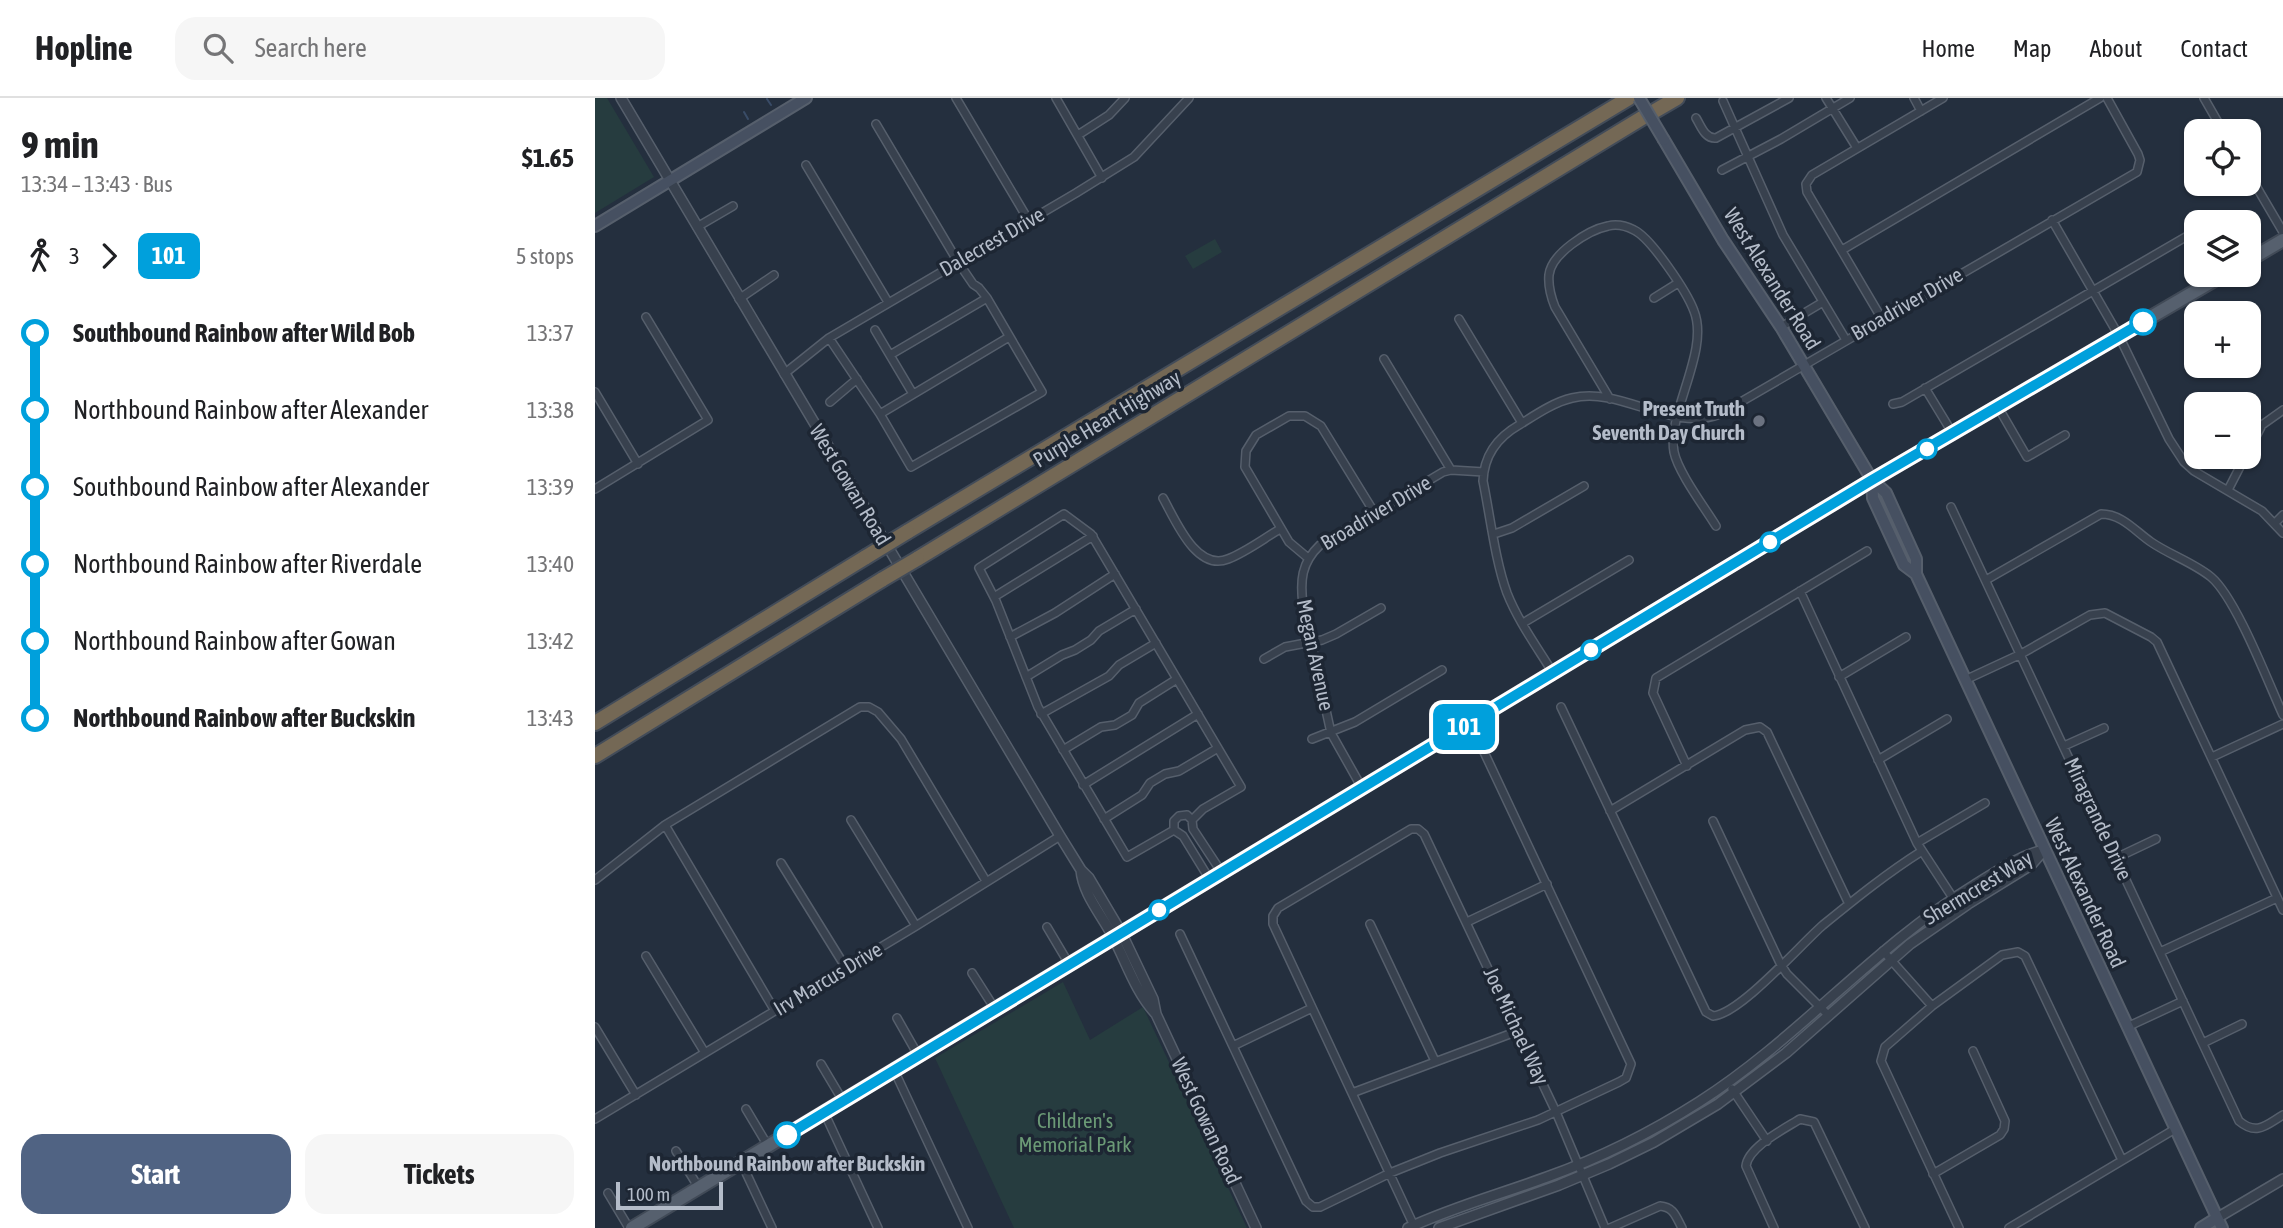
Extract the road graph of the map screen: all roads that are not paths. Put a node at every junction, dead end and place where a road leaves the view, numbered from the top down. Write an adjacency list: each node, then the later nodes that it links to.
1 (621, 98): 31 (street, West Gowan Road)
2 (806, 98): 31 (main road)
3 (955, 98): 35 (street)
4 (1056, 98): 25 (street)
5 (1125, 98): 25 (street)
6 (1189, 98): 30 (street, Dalecrest Drive)
7 (1629, 98): 127 (highway, Purple Heart Highway, bridge)
8 (1639, 98): 56 (main road, West Alexander Road, bridge)
9 (1677, 98): 122 (highway, Purple Heart Highway, bridge)
10 (1789, 98): 24 (street)
11 (1826, 98): 19 (street)
12 (1850, 98): 19 (street)
13 (1914, 98): 20 (street)
14 (1943, 98): 20 (street)
15 (2100, 98): 41 (street)
16 (2107, 98): 34 (street, Broadriver Drive)
17 (2204, 98): 22 (street)
18 (1723, 102): 24 (street)
19 (1833, 109): 26 (street); 27 (street)
20 (1921, 111): 26 (street)
21 (1696, 118): 24 (street)
22 (2216, 119)
23 (876, 124): 43 (street)
24 (1736, 127): 27 (street)
25 (1078, 135): 30 (street)
26 (1857, 148): 41 (street)
27 (1749, 156): 29 (street); 52 (street)
28 (806, 165): 51 (street)
29 (1722, 170)
30 (1102, 178): 35 (street, Dalecrest Drive)
31 (670, 180): 36 (main road); 37 (street, West Gowan Road)
32 (2261, 194): 38 (street)
33 (733, 206): 37 (street)
34 (2052, 220): 47 (street); 55 (street, Broadriver Drive)
35 (1029, 221): 43 (street, Dalecrest Drive)
36 (595, 226)
37 (697, 227): 50 (street, West Gowan Road)
38 (2283, 232)
39 (2184, 238): 47 (street)
40 (2283, 240): 42 (main road)
41 (1842, 250): 55 (street)
42 (2261, 253)
43 (958, 262): 48 (street); 51 (street, Dalecrest Drive)
44 (775, 275): 50 (street)
45 (1678, 283): 49 (street); 70 (street); 76 (street)
46 (2199, 287): 58 (main road)
47 (2093, 291): 58 (street); 67 (street)
48 (986, 298): 59 (street); 62 (street)
49 (1654, 298)
50 (739, 299): 65 (street, West Gowan Road)
51 (888, 302): 60 (street, Dalecrest Drive)
52 (1823, 302): 56 (street); 61 (street)
53 (646, 317): 81 (street)
54 (1459, 319): 77 (street)
55 (1882, 319): 61 (street, Broadriver Drive)
56 (1781, 327): 64 (main road, West Alexander Road)
57 (875, 330): 62 (street)
58 (2119, 336): 73 (main road); 88 (street)
59 (1009, 337): 69 (street); 75 (street)
60 (829, 338): 65 (street, Dalecrest Drive); 66 (street)
61 (1846, 340): 64 (street, Broadriver Drive)
62 (890, 355): 69 (street)
63 (1384, 359): 83 (street)
64 (1804, 364): 76 (street, Broadriver Drive); 85 (main road, West Alexander Road)
65 (784, 374): 151 (street, West Gowan Road)
66 (857, 379): 71 (street); 75 (street)
67 (1925, 388): 72 (street); 79 (street)
68 (595, 392): 81 (street)
69 (913, 394): 75 (street)
70 (1610, 399): 76 (street, Broadriver Drive); 77 (street, Broadriver Drive)
71 (830, 402)
72 (1893, 404)
73 (1998, 407): 79 (main road); 80 (street)
74 (2283, 410): 78 (street)
75 (880, 414)
76 (1678, 417): 94 (street)
77 (1522, 423): 84 (street, Broadriver Drive)
78 (2261, 427)
79 (1953, 434): 85 (main road)
80 (2065, 435)
81 (638, 464): 87 (street)
82 (2239, 469): 88 (street)
83 (1451, 470): 84 (street, Broadriver Drive); 91 (street, Broadriver Drive)
84 (1483, 472): 97 (street)
85 (1872, 480): 116 (main road); 120 (main road, West Alexander Road)
86 (1584, 486): 97 (street)
87 (595, 489)
88 (2228, 490): 93 (street)
89 (1163, 498): 95 (street)
90 (1951, 508): 103 (street, Miragrande Drive)
91 (1374, 512): 95 (street); 100 (street, Broadriver Drive)
92 (2283, 515): 93 (street)
93 (2275, 523): 96 (street)
94 (1716, 526)
95 (1280, 529): 100 (street)
96 (2283, 533)
97 (1494, 534): 108 (street)
98 (1093, 536): 102 (street); 105 (street); 105 (street)
99 (1867, 551): 104 (street)
100 (1308, 558): 111 (street, Megan Avenue)
101 (1629, 560): 108 (street)
102 (1115, 575): 107 (street); 110 (street)
103 (1986, 580): 113 (street, Miragrande Drive); 125 (street)
104 (1800, 591): 118 (street); 140 (street)
105 (994, 597): 110 (street)
106 (1381, 608): 111 (street)
107 (1136, 609): 112 (street); 117 (street)
108 (1523, 623): 116 (street)
109 (1906, 636): 118 (street)
110 (1010, 637): 117 (street)
111 (1311, 642): 114 (street); 130 (street, Megan Avenue)
112 (1156, 643): 119 (street); 123 (street)
113 (2021, 654): 120 (street); 132 (street, Miragrande Drive); 137 (street)
114 (1264, 659)
115 (1442, 670): 130 (street)
116 (1553, 673): 142 (main road)
117 (1025, 677): 123 (street)
118 (1839, 677): 138 (street)
119 (1177, 679): 124 (street); 134 (street)
120 (1965, 680): 154 (main road, West Alexander Road)
121 (1561, 706): 144 (street)
122 (671, 710): 136 (highway, Purple Heart Highway); 139 (highway)
123 (1041, 714): 134 (street)
124 (1198, 714): 133 (street); 141 (street)
125 (2283, 715)
126 (1947, 719): 138 (street)
127 (597, 722)
128 (2283, 724): 137 (street)
129 (2104, 728): 132 (street)
130 (1331, 733): 131 (street); 142 (street, Megan Avenue)
131 (1312, 739)
132 (2064, 746): 156 (street, Miragrande Drive)
133 (1218, 748): 145 (street); 147 (street)
134 (1063, 750): 141 (street)
135 (1484, 752): 162 (street)
136 (595, 756)
137 (2212, 757): 164 (street)
138 (1878, 760): 153 (street)
139 (595, 764)
140 (1687, 765): 144 (street); 165 (street)
141 (1083, 785): 145 (street)
142 (1362, 788): 158 (main road)
143 (1985, 803): 153 (street)
144 (1610, 811): 178 (street)
145 (1104, 819): 150 (street)
146 (851, 820): 169 (street)
147 (1192, 820): 150 (street); 158 (street)
148 (1713, 821): 178 (street)
149 (665, 825): 159 (street); 161 (street); 186 (street)
150 (1174, 830): 160 (street)
151 (1060, 836): 161 (street, Irv Marcus Drive); 172 (street, West Gowan Road)
152 (2156, 839): 156 (street)
153 (1917, 843): 155 (street)
154 (2044, 850): 163 (street, Shermcrest Way); 176 (street, Shermcrest Way); 191 (main road, West Alexander Road)
155 (1922, 851): 163 (street); 165 (street)
156 (2116, 858): 174 (street, Miragrande Drive)
157 (781, 863): 179 (street)
158 (1222, 873): 160 (main road)
159 (595, 880)
160 (1210, 880): 172 (main road)
161 (986, 881): 169 (street, Irv Marcus Drive)
162 (1547, 884): 167 (street); 208 (street)
163 (1953, 898): 173 (street, Shermcrest Way)
164 (2277, 898): 166 (street); 174 (street)
165 (1849, 904): 178 (street)
166 (2283, 910)
167 (1467, 922): 184 (street, Joe Michael Way); 192 (street, Joe Michael Way)
168 (1370, 924): 198 (street)
169 (916, 926): 179 (street, Irv Marcus Drive)
170 (1047, 927): 177 (street)
171 (1180, 934): 194 (street)
172 (1117, 935): 177 (main road); 230 (street, West Gowan Road)
173 (1883, 951): 176 (street); 183 (street, Shermcrest Way)
174 (2160, 952): 181 (street, Miragrande Drive)
175 (646, 956): 196 (street)
176 (1891, 960): 182 (street); 187 (street, Shermcrest Way)
177 (1069, 964): 185 (main road)
178 (1781, 965): 183 (street)
179 (845, 968): 186 (street, Irv Marcus Drive)
180 (972, 973): 185 (street)
181 (2183, 1001): 191 (street); 193 (street, Miragrande Drive)
182 (1932, 1006): 215 (street); 219 (street)
183 (1820, 1007): 187 (street); 201 (street, Shermcrest Way)
184 (1312, 1008): 194 (street); 203 (street)
185 (995, 1009): 197 (main road)
186 (775, 1011): 196 (street, Irv Marcus Drive)
187 (1829, 1016): 202 (street, Shermcrest Way)
188 (897, 1018): 197 (street)
189 (2242, 1024): 193 (street)
190 (595, 1027): 204 (street)
191 (2127, 1027): 211 (main road, West Alexander Road)
192 (1518, 1031): 198 (street); 208 (street, Joe Michael Way)
193 (2203, 1043): 209 (street, Miragrande Drive)
194 (1233, 1046): 218 (street)
195 (1973, 1051): 219 (street)
196 (705, 1053): 204 (street, Irv Marcus Drive)
197 (918, 1055): 200 (main road)
198 (1435, 1060): 203 (street)
199 (821, 1064): 205 (street)
200 (894, 1070): 205 (main road); 229 (street)
201 (1728, 1082): 202 (street); 217 (street, Shermcrest Way)
202 (1735, 1092): 212 (street); 220 (street, Shermcrest Way)
203 (1352, 1093): 218 (street)
204 (635, 1095): 210 (street, Irv Marcus Drive)
205 (843, 1101): 207 (main road)
206 (746, 1109): 213 (street)
207 (824, 1112): 213 (main road); 228 (street)
208 (1556, 1112): 217 (street, Joe Michael Way); 218 (street)
209 (2283, 1115)
210 (595, 1119)
211 (2175, 1129): 215 (street); 224 (main road, West Alexander Road)
212 (1767, 1140): 234 (street); 235 (street)
213 (768, 1146): 216 (main road)
214 (676, 1151): 222 (street)
215 (2122, 1160): 237 (street)
216 (741, 1163): 222 (main road); 227 (street)
217 (1579, 1164): 220 (street, Joe Michael Way); 225 (street, Shermcrest Way)
218 (1390, 1174): 225 (street)
219 (1933, 1174): 236 (street)
220 (1584, 1175): 231 (street, Shermcrest Way); 232 (street, Joe Michael Way)
221 (2283, 1179): 224 (street)
222 (699, 1188): 226 (main road)
223 (608, 1193): 226 (street)
224 (2220, 1223): 238 (main road)
225 (1412, 1227)
226 (630, 1228)
227 (772, 1228)
228 (878, 1228)
229 (968, 1228)
230 (1256, 1228)
231 (1439, 1228)
232 (1607, 1228): 233 (street)
233 (1682, 1228)
234 (1774, 1228)
235 (1865, 1228)
236 (1959, 1228)
237 (2009, 1228)
238 (2201, 1228)

